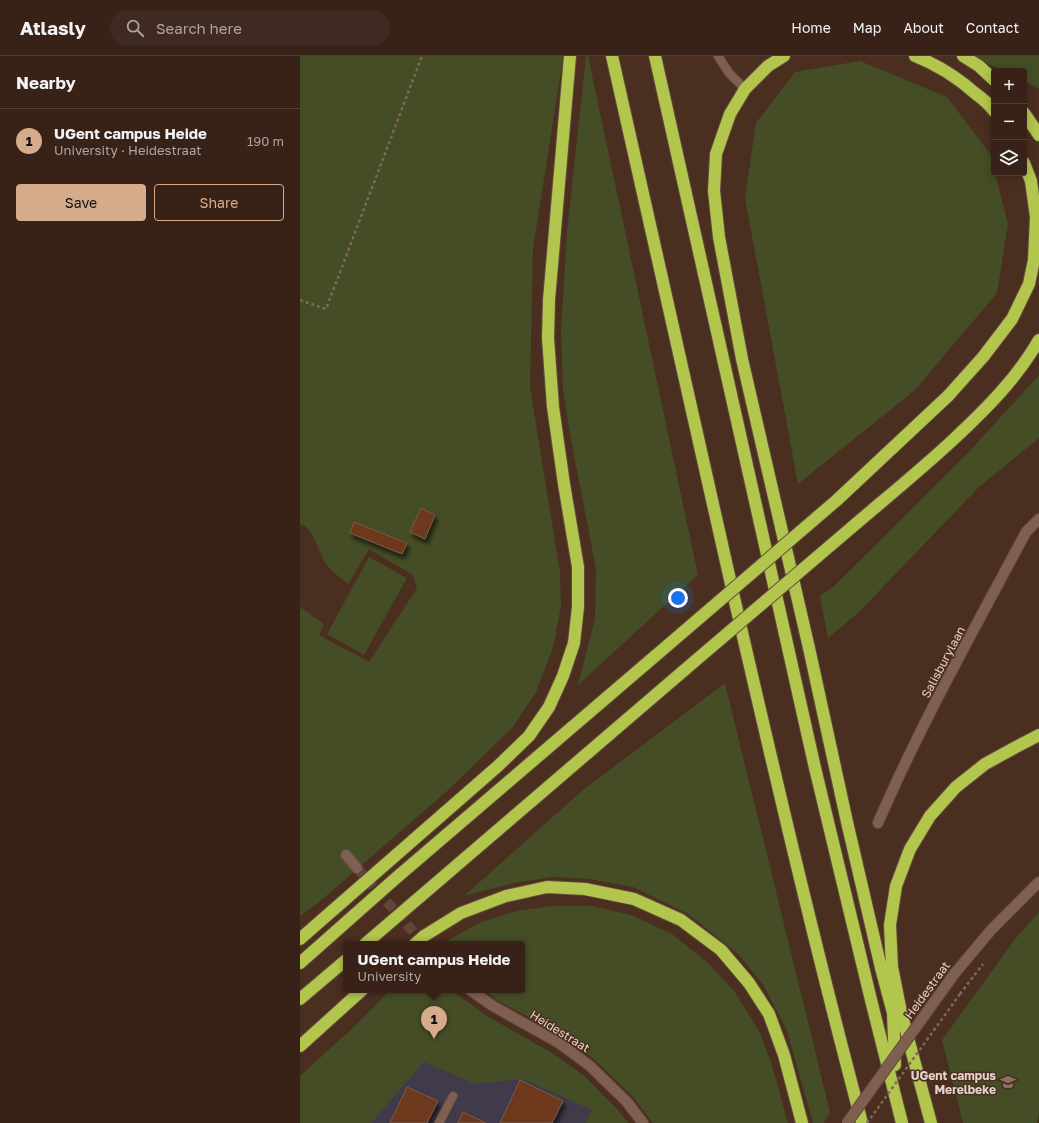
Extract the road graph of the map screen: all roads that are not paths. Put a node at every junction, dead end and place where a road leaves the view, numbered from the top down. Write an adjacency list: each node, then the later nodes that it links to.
1 (570, 56): 21 (highway)
2 (612, 56): 38 (highway)
3 (655, 56): 33 (highway)
4 (718, 56): 9 (lane)
5 (784, 56): 9 (highway)
6 (915, 56): 10 (highway)
7 (963, 56): 8 (highway)
8 (991, 77)
9 (745, 89): 33 (highway)
10 (991, 106)
11 (1027, 117): 12 (highway)
12 (1039, 135)
13 (1027, 171): 26 (highway, bridge)
14 (1039, 340): 24 (highway, bridge)
15 (1039, 519): 17 (street, Salisburylaan)
16 (1039, 735): 40 (highway)
17 (878, 823)
18 (346, 855): 19 (street)
19 (357, 868)
20 (1039, 882): 37 (street, Heidestraat, bridge)
21 (315, 925): 22 (highway); 23 (highway)
22 (300, 934)
23 (300, 939)
24 (368, 941)
25 (418, 941): 36 (highway)
26 (300, 963)
27 (343, 963): 30 (highway)
28 (359, 993): 31 (highway)
29 (474, 993): 35 (street, Heidestraat)
30 (300, 999)
31 (300, 1046)
32 (452, 1096): 34 (lane)
33 (896, 1100): 39 (highway)
34 (440, 1123)
35 (643, 1123)
36 (802, 1123)
37 (847, 1123)
38 (862, 1123)
39 (902, 1123)
40 (931, 1123)

